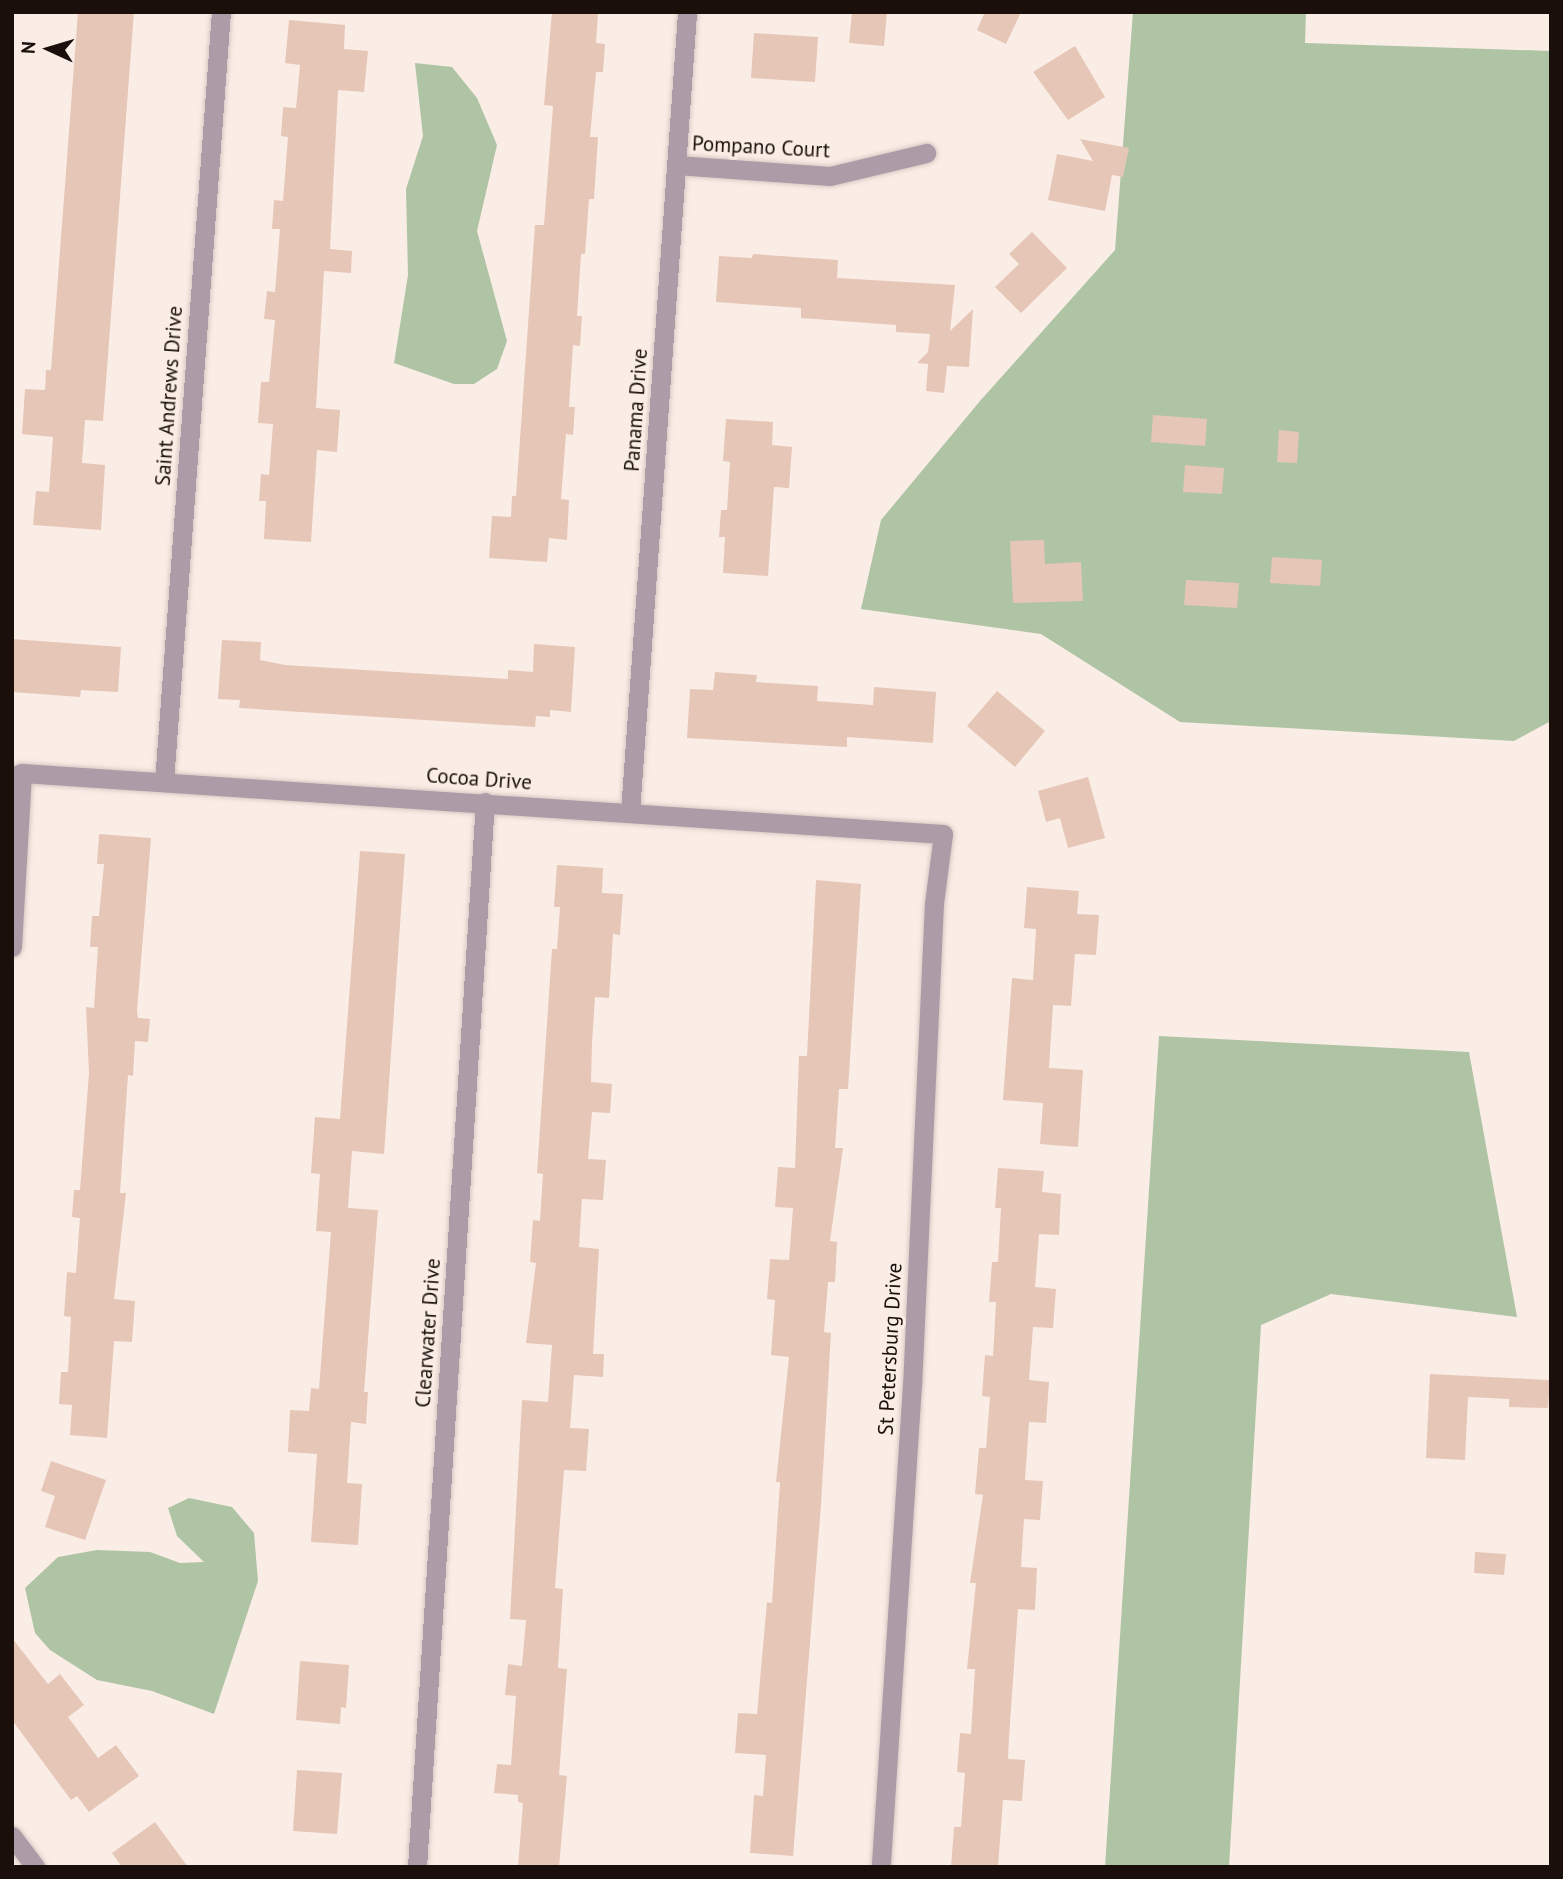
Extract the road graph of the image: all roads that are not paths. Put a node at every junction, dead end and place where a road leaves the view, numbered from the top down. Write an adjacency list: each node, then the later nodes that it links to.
1 (220, 12): 6 (street, Saint Andrews Drive)
2 (687, 12): 4 (street, Panama Drive)
3 (926, 153): 4 (street, Pompano Court)
4 (676, 165): 8 (street, Panama Drive)
5 (17, 775): 6 (street, Cocoa Drive); 10 (street)
6 (164, 782): 7 (street, Cocoa Drive)
7 (485, 802): 8 (street, Cocoa Drive); 13 (street, Clearwater Drive)
8 (631, 812): 9 (street, Cocoa Drive)
9 (943, 834): 14 (street, St Petersburg Drive)
10 (12, 947)
11 (12, 1836): 12 (street)
12 (25, 1862)
13 (417, 1867)
14 (881, 1867)

